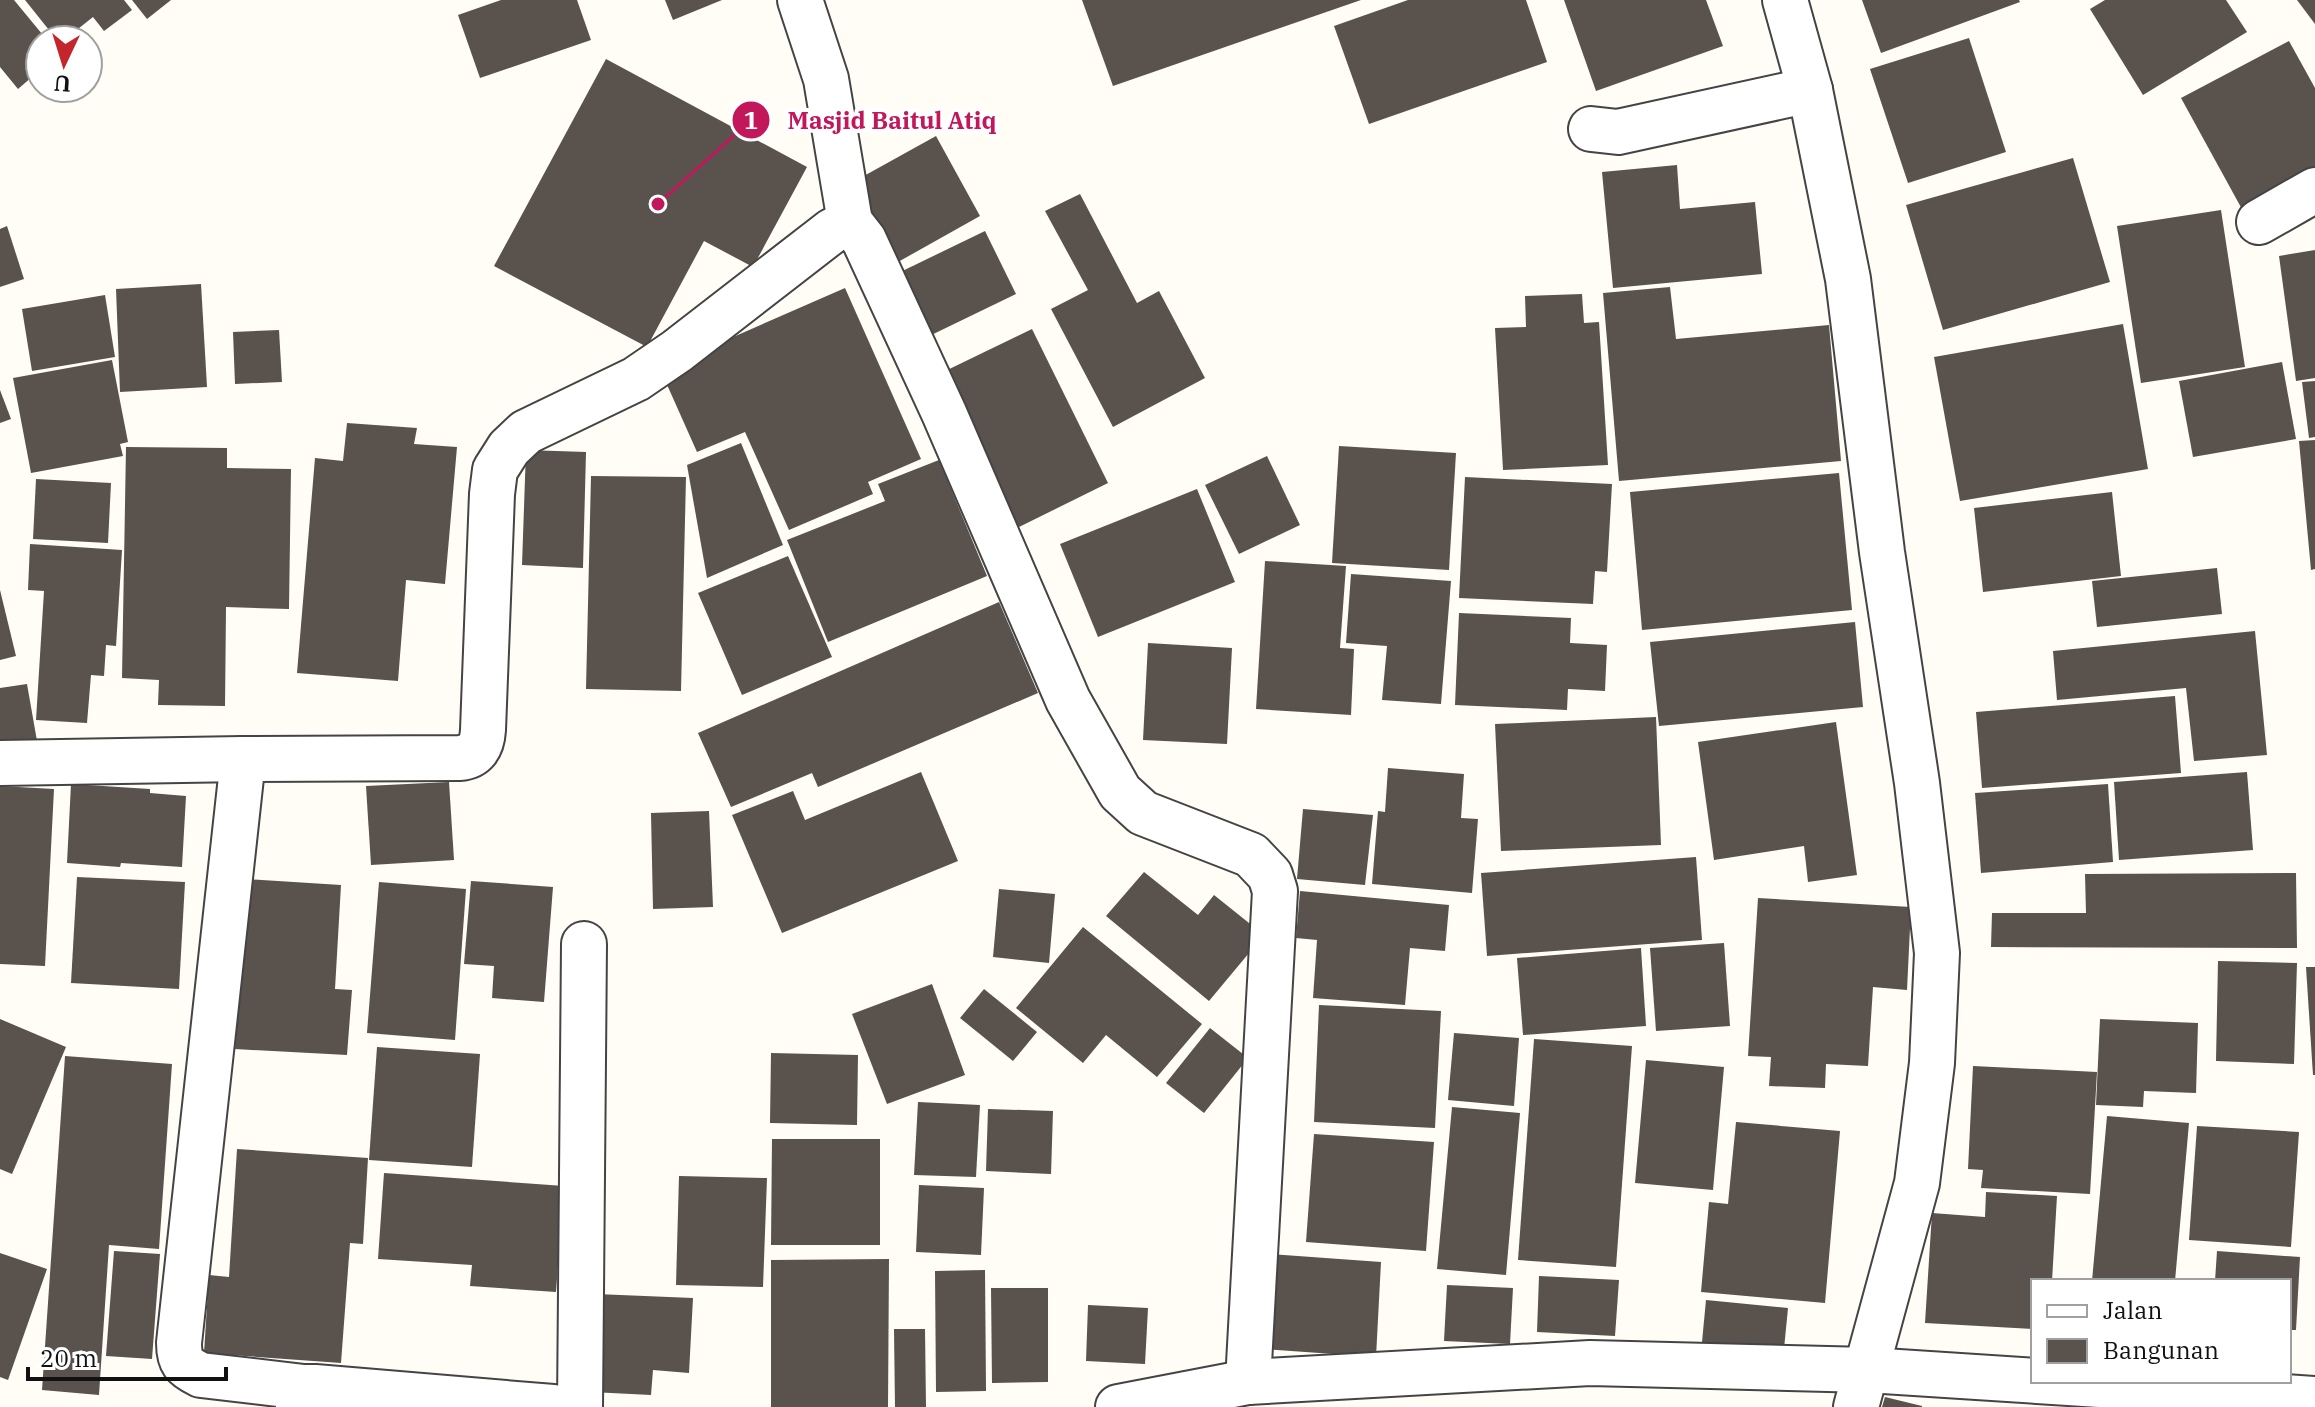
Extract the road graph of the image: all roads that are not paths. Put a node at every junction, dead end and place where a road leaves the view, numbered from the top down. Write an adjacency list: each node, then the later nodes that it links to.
1 (1785, 0): 3 (street)
2 (802, 1): 6 (street)
3 (1810, 90): 4 (street); 12 (street)
4 (1591, 129)
5 (2315, 190): 7 (street)
6 (850, 222): 8 (street); 11 (street)
7 (2259, 222)
8 (243, 759): 9 (street); 13 (street)
9 (0, 763)
10 (584, 944): 18 (street)
11 (1248, 1382): 12 (street); 16 (street)
12 (1862, 1389): 14 (street)
13 (301, 1397): 15 (street)
14 (2315, 1399)
15 (443, 1403): 17 (street)
16 (1123, 1406)
17 (553, 1407)
18 (580, 1407)

